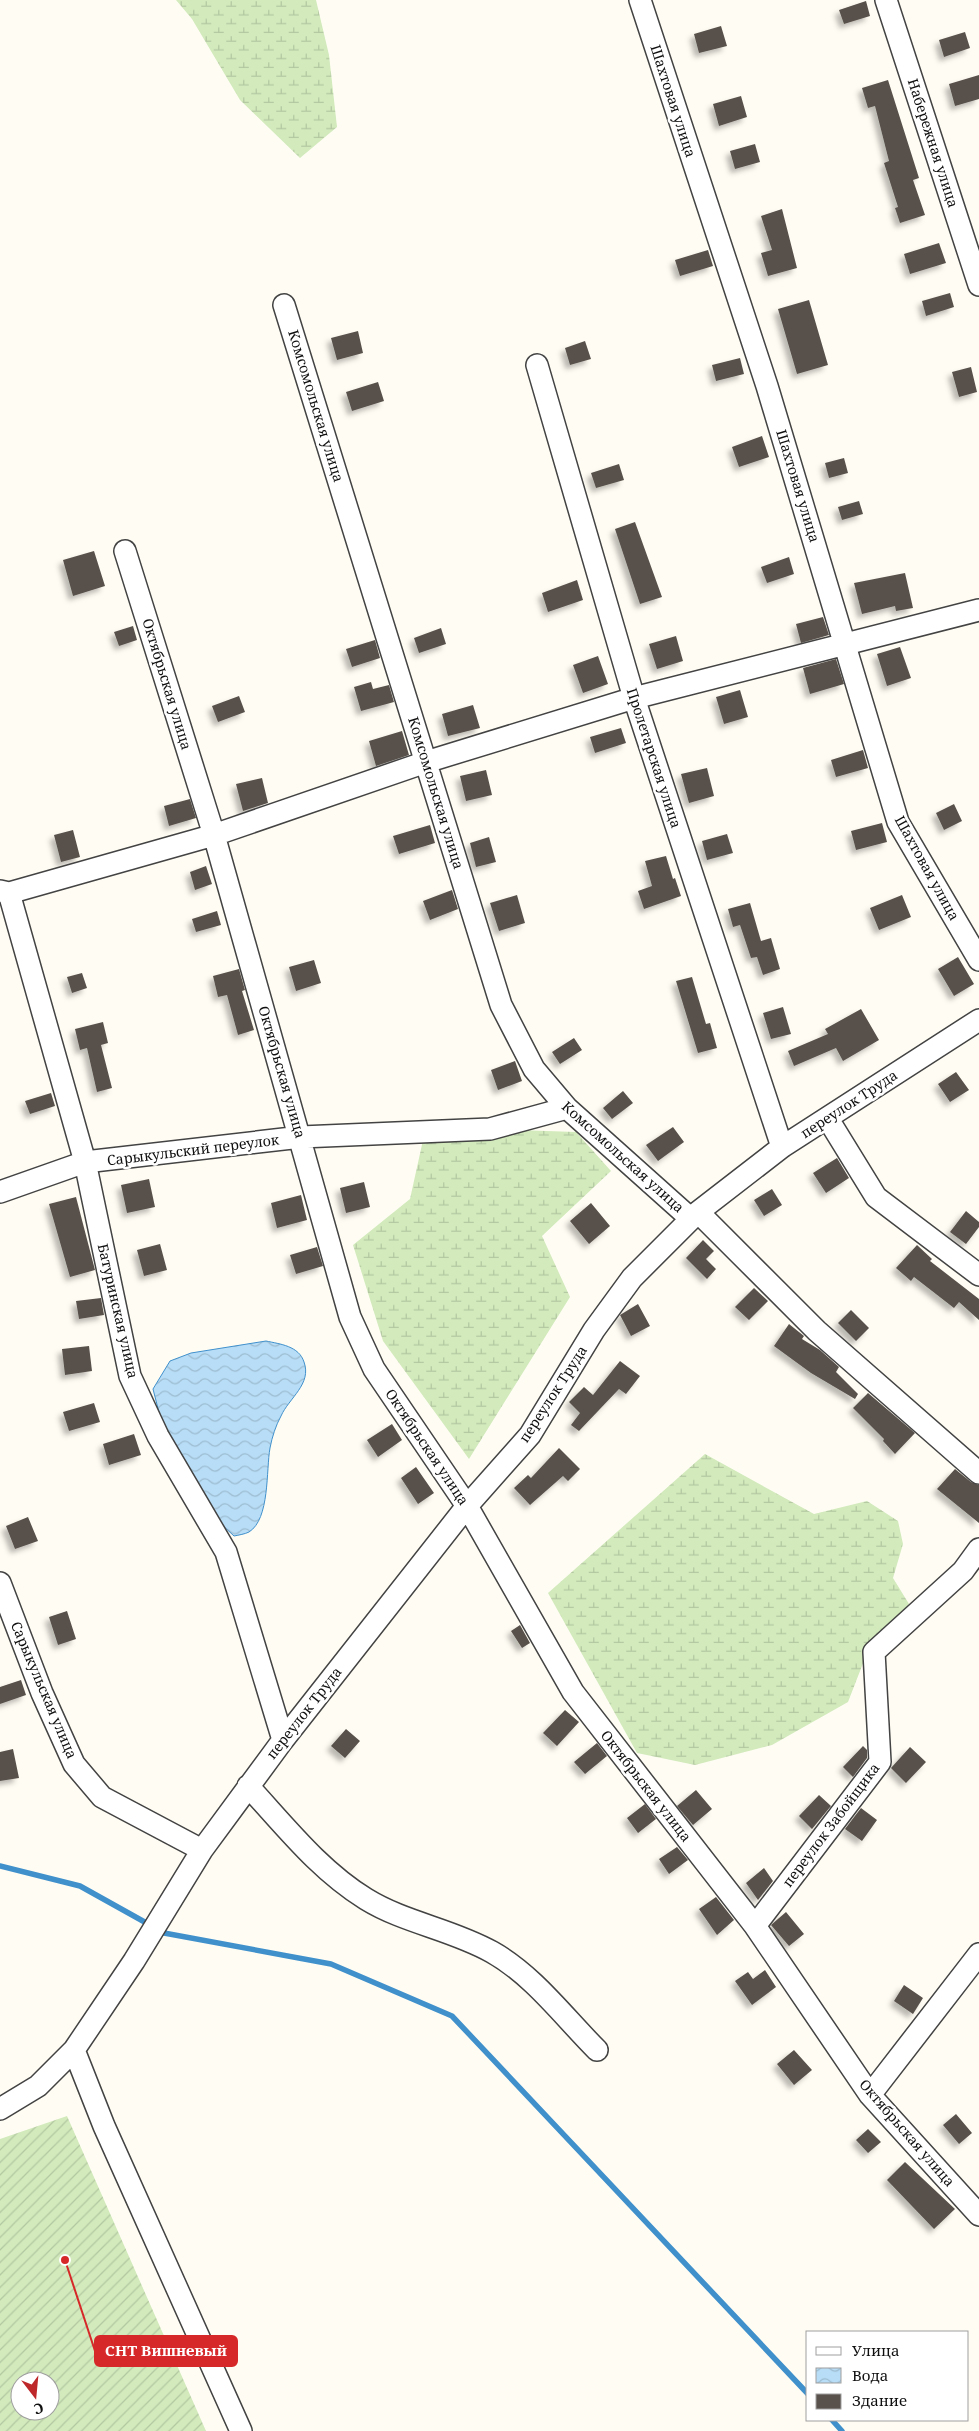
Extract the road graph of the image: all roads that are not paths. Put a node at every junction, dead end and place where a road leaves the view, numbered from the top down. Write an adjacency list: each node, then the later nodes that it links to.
1 (640, 0): 8 (street, Шахтовая улица)
2 (886, 0): 3 (street, Набережная улица)
3 (979, 285)
4 (284, 305): 10 (street, Комсомольская улица)
5 (537, 365): 9 (street, Пролетарская улица)
6 (125, 551): 11 (street, Октябрьская улица)
7 (979, 610): 8 (street)
8 (845, 642): 9 (street); 13 (street, Шахтовая улица)
9 (634, 698): 10 (street); 18 (street, Пролетарская улица)
10 (426, 762): 11 (street); 15 (street, Комсомольская улица)
11 (214, 835): 12 (street); 17 (street, Октябрьская улица)
12 (4, 892): 19 (street, Батуринская улица)
13 (979, 960)
14 (979, 1020): 16 (street, переулок Труда)
15 (567, 1108): 17 (street, Сарыкульский переулок); 21 (street, Комсомольская улица)
16 (828, 1119): 18 (street, переулок Труда); 22 (street)
17 (301, 1137): 19 (street, Сарыкульский переулок); 24 (street, Октябрьская улица)
18 (782, 1147): 21 (street, переулок Труда)
19 (84, 1162): 20 (street, Сарыкульский переулок); 27 (street, Батуринская улица)
20 (0, 1192)
21 (694, 1215): 23 (street, Комсомольская улица); 24 (street, переулок Труда)
22 (979, 1275)
23 (979, 1473)
24 (467, 1506): 27 (street, переулок Труда); 30 (street, Октябрьская улица)
25 (979, 1549): 30 (street, переулок Забойщика)
26 (0, 1584): 29 (street, Сарыкульская улица)
27 (283, 1740): 28 (street, переулок Труда)
28 (248, 1786): 29 (street, переулок Труда); 33 (street)
29 (202, 1850): 32 (street, переулок Труда)
30 (755, 1926): 34 (street, Октябрьская улица)
31 (979, 1954): 34 (street)
32 (74, 2050): 35 (street, переулок Труда); 37 (street)
33 (596, 2050)
34 (870, 2095): 36 (street, Октябрьская улица)
35 (0, 2110)
36 (979, 2215)
37 (241, 2431)

